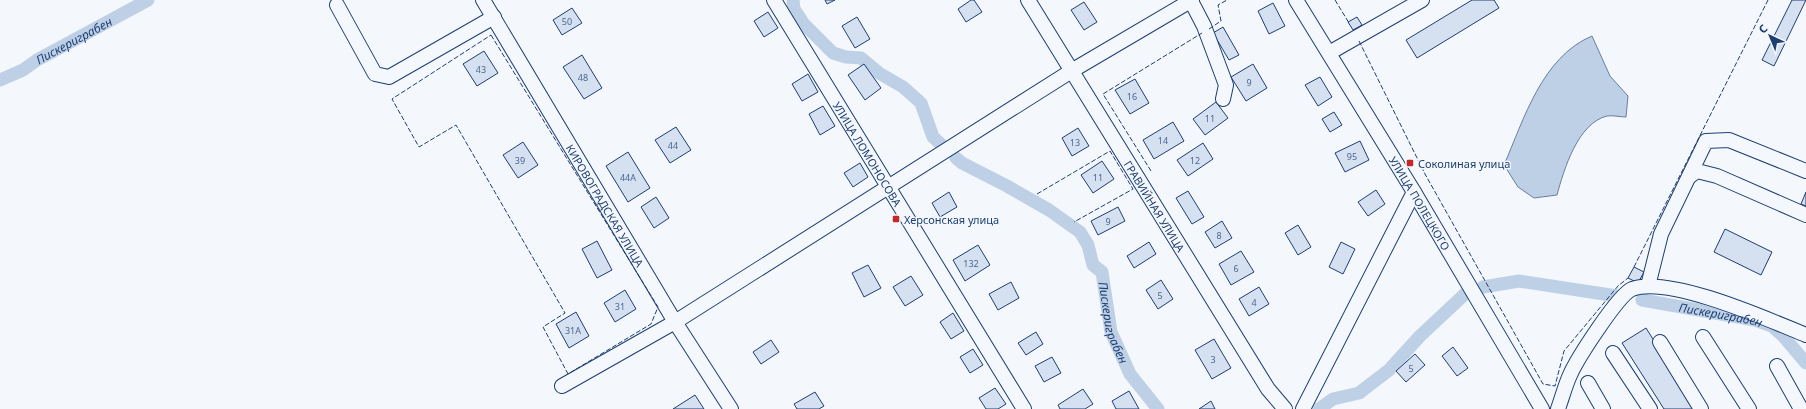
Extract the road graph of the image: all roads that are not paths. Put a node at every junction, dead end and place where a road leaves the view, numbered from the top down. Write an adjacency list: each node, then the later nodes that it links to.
1 (483, 0): 8 (street, КИРОВОГРАДСКАЯ УЛИЦА)
2 (774, 0): 14 (street, УЛИЦА ЛОМОНОСОВА)
3 (1028, 0): 10 (street, ГРАВИЙНАЯ УЛИЦА)
4 (1192, 0): 10 (street); 11 (street)
5 (1296, 0): 9 (street, УЛИЦА ПОЛЕЦКОГО)
6 (1422, 0): 9 (street)
7 (337, 5): 8 (street)
8 (494, 17): 18 (street, КИРОВОГРАДСКАЯ УЛИЦА)
9 (1329, 53): 15 (street, УЛИЦА ПОЛЕЦКОГО)
10 (1073, 70): 14 (street); 28 (street, ГРАВИЙНАЯ УЛИЦА)
11 (1223, 99)
12 (1806, 171): 13 (street)
13 (1690, 176): 16 (street); 17 (street)
14 (888, 188): 18 (street); 27 (street, УЛИЦА ЛОМОНОСОВА)
15 (1414, 192): 29 (street); 30 (street, УЛИЦА ПОЛЕЦКОГО)
16 (1806, 215)
17 (1648, 286): 19 (street); 31 (street)
18 (674, 322): 25 (street); 26 (street, КИРОВОГРАДСКАЯ УЛИЦА)
19 (1806, 335)
20 (1703, 337): 35 (street)
21 (1660, 342): 34 (street)
22 (1613, 352): 33 (street)
23 (1777, 366): 36 (street)
24 (1588, 383): 32 (street)
25 (562, 386)
26 (731, 409)
27 (1024, 409)
28 (1285, 409)
29 (1303, 409)
30 (1542, 409)
31 (1558, 409)
32 (1603, 409)
33 (1650, 409)
34 (1701, 409)
35 (1749, 409)
36 (1801, 409)

